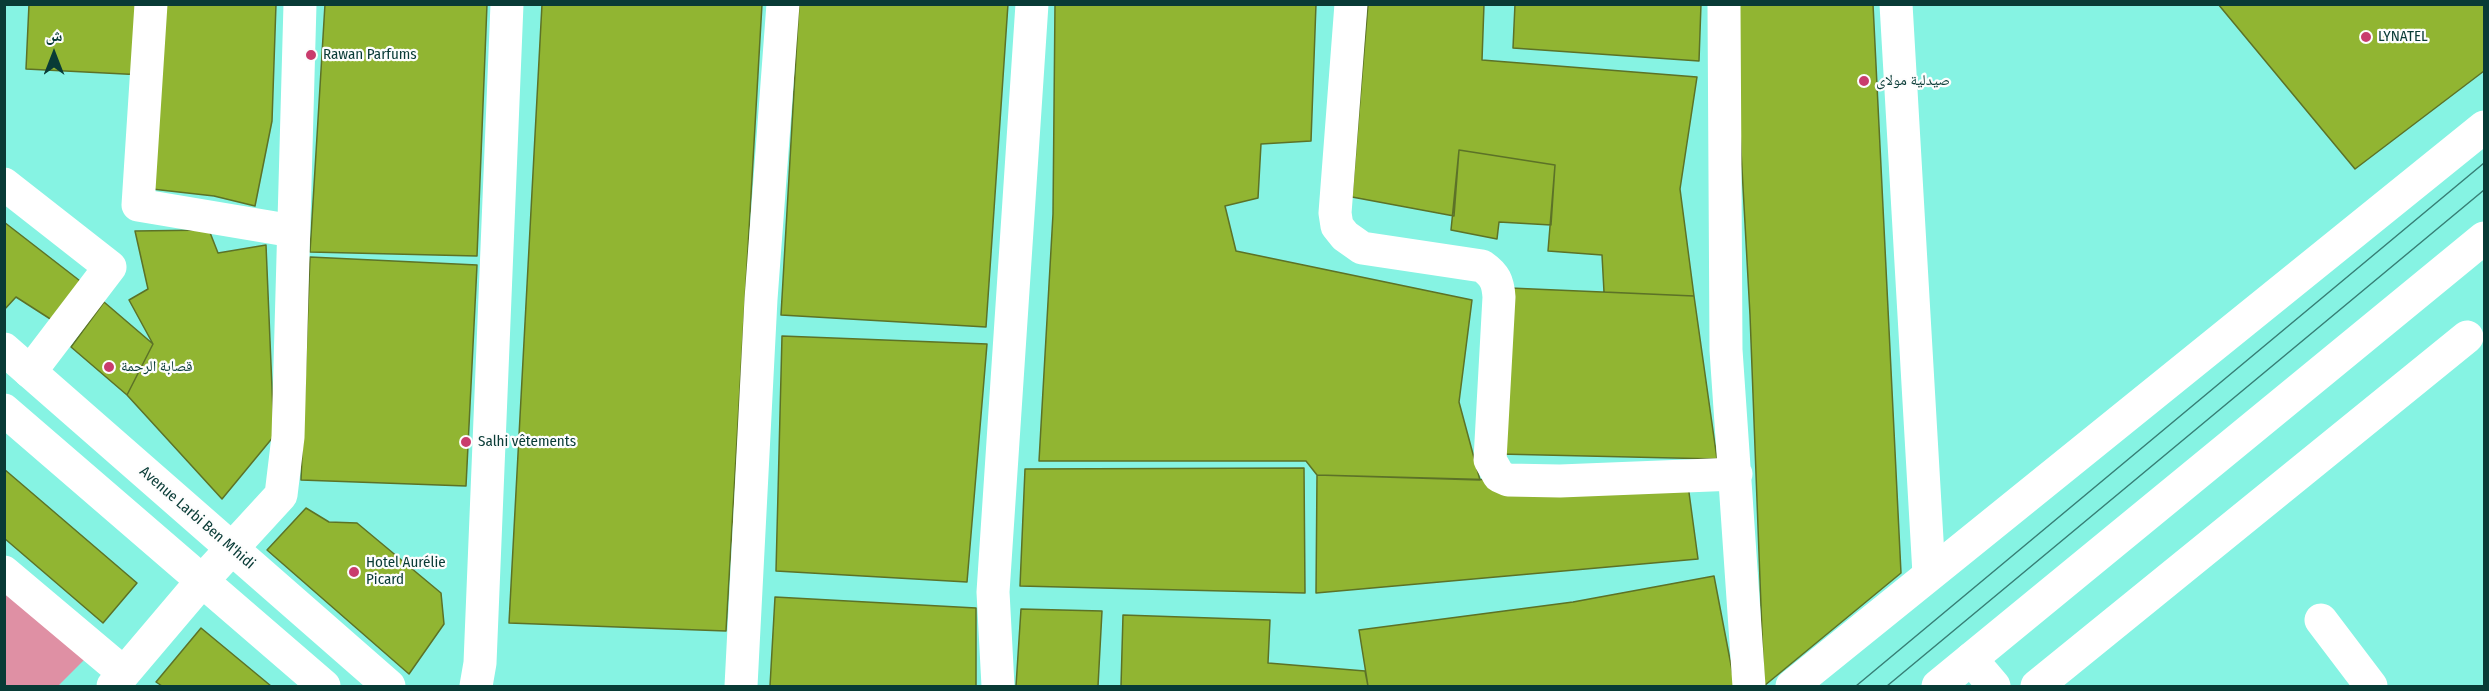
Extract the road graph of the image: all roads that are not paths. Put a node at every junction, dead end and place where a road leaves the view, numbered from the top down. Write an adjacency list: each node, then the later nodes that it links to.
1 (151, 4): 11 (street)
2 (300, 4): 11 (street)
3 (507, 4): 27 (street)
4 (783, 4): 28 (street)
5 (1032, 4): 29 (street)
6 (1351, 4): 17 (street)
7 (1724, 4): 17 (street)
8 (1896, 4): 20 (street)
9 (2484, 126): 20 (street)
10 (4, 184): 15 (street)
11 (293, 231): 18 (street)
12 (2484, 238): 23 (street)
13 (2467, 337): 34 (street)
14 (4, 349): 15 (street, Avenue Larbi Ben M'hidi)
15 (30, 372): 18 (street, Avenue Larbi Ben M'hidi)
16 (4, 410): 21 (street)
17 (1736, 474): 30 (street)
18 (232, 548): 21 (street); 26 (street, Avenue Larbi Ben M'hidi)
19 (4, 572): 24 (street)
20 (1929, 574): 31 (street)
21 (202, 581): 24 (street); 25 (street)
22 (2321, 620): 35 (street)
23 (1971, 659): 32 (street); 33 (street)
24 (119, 680)
25 (324, 687)
26 (389, 687)
27 (476, 687)
28 (741, 687)
29 (998, 687)
30 (1749, 687)
31 (1792, 687)
32 (1938, 687)
33 (1994, 687)
34 (2037, 687)
35 (2371, 687)

